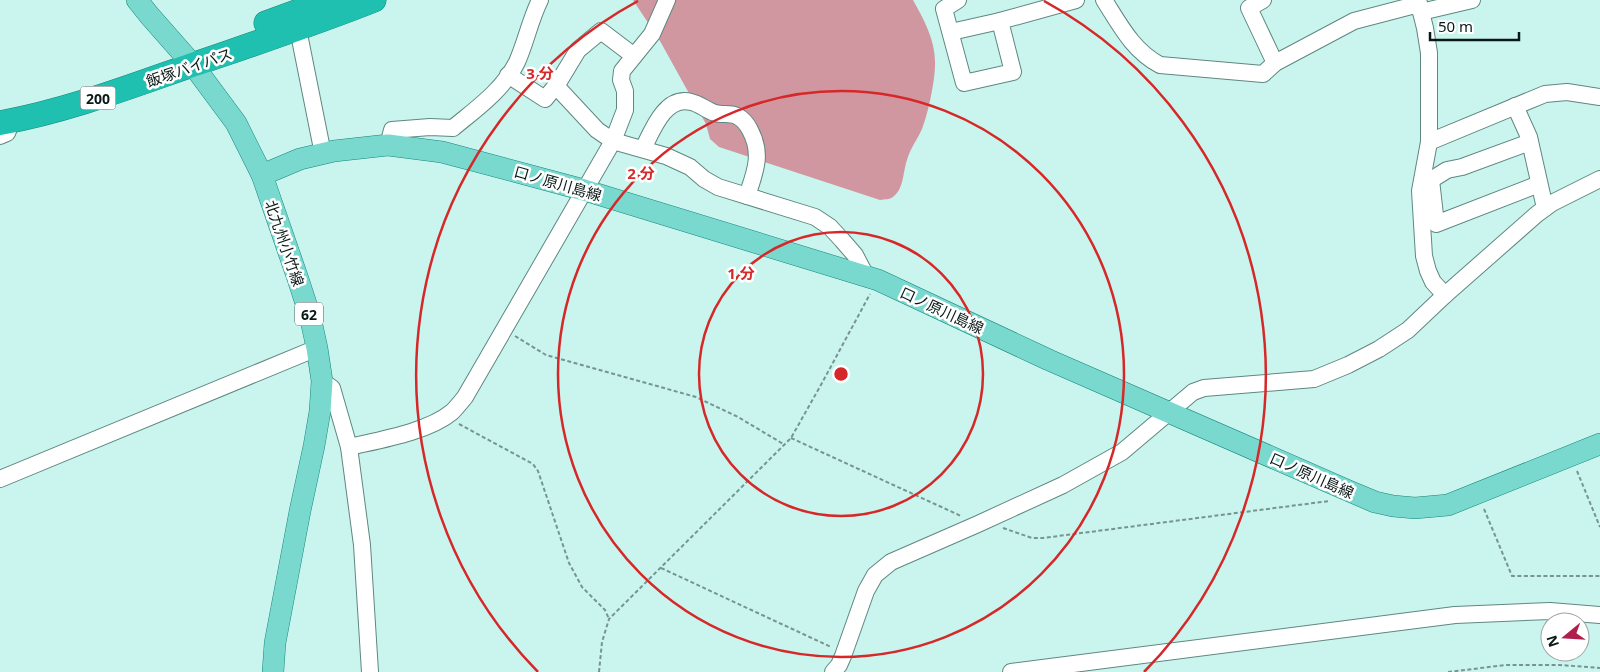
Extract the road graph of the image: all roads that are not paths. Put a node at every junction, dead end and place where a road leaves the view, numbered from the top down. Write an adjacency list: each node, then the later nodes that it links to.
1 (137, 0): 16 (main road, 北九州小竹線 / 62)
2 (329, 0): 16 (highway, 200)
3 (374, 0): 13 (highway, 飯塚バイパス / 200)
4 (540, 0): 18 (street)
5 (667, 0): 15 (street)
6 (958, 0): 14 (street)
7 (1076, 0): 12 (street)
8 (1104, 0): 17 (street)
9 (1263, 0): 17 (street)
10 (1472, 0): 11 (street)
11 (1420, 5): 17 (street); 24 (street)
12 (1000, 20): 14 (street); 14 (street)
13 (298, 29): 16 (highway, 飯塚バイパス / 200); 28 (street)
14 (950, 32)
15 (634, 56): 19 (street); 23 (street)
16 (188, 59): 22 (highway, 200); 29 (main road, 北九州小竹線 / 62)
17 (1269, 68)
18 (508, 75): 19 (street); 26 (street)
19 (556, 86): 23 (street)
20 (1600, 97): 21 (street)
21 (1515, 106): 24 (street); 25 (street)
22 (3, 121)
23 (613, 141): 27 (street); 32 (street)
24 (1429, 142): 35 (street)
25 (1530, 142): 31 (street); 35 (street)
26 (388, 144): 28 (main road, 口ノ原川島線); 32 (main road, 口ノ原川島線)
27 (643, 149): 33 (street); 33 (street)
28 (323, 154): 29 (main road, 口ノ原川島線)
29 (262, 175): 38 (main road, 北九州小竹線 / 62)
30 (1600, 179): 34 (street)
31 (1539, 184): 34 (street); 35 (street)
32 (584, 190): 36 (main road, 口ノ原川島線); 42 (street)
33 (747, 196): 36 (street)
34 (1545, 208): 37 (street)
35 (1429, 226): 37 (street)
36 (872, 278): 40 (main road, 口ノ原川島線)
37 (1446, 295): 40 (street)
38 (317, 348): 39 (main road, 北九州小竹線 / 62); 43 (street)
39 (322, 380): 42 (street); 45 (main road, 北九州小竹線 / 62)
40 (1169, 412): 41 (main road, 口ノ原川島線); 47 (street)
41 (1600, 444)
42 (349, 447): 46 (street)
43 (0, 479)
44 (1600, 615): 48 (street)
45 (273, 672)
46 (370, 672)
47 (833, 672)
48 (1011, 672)

